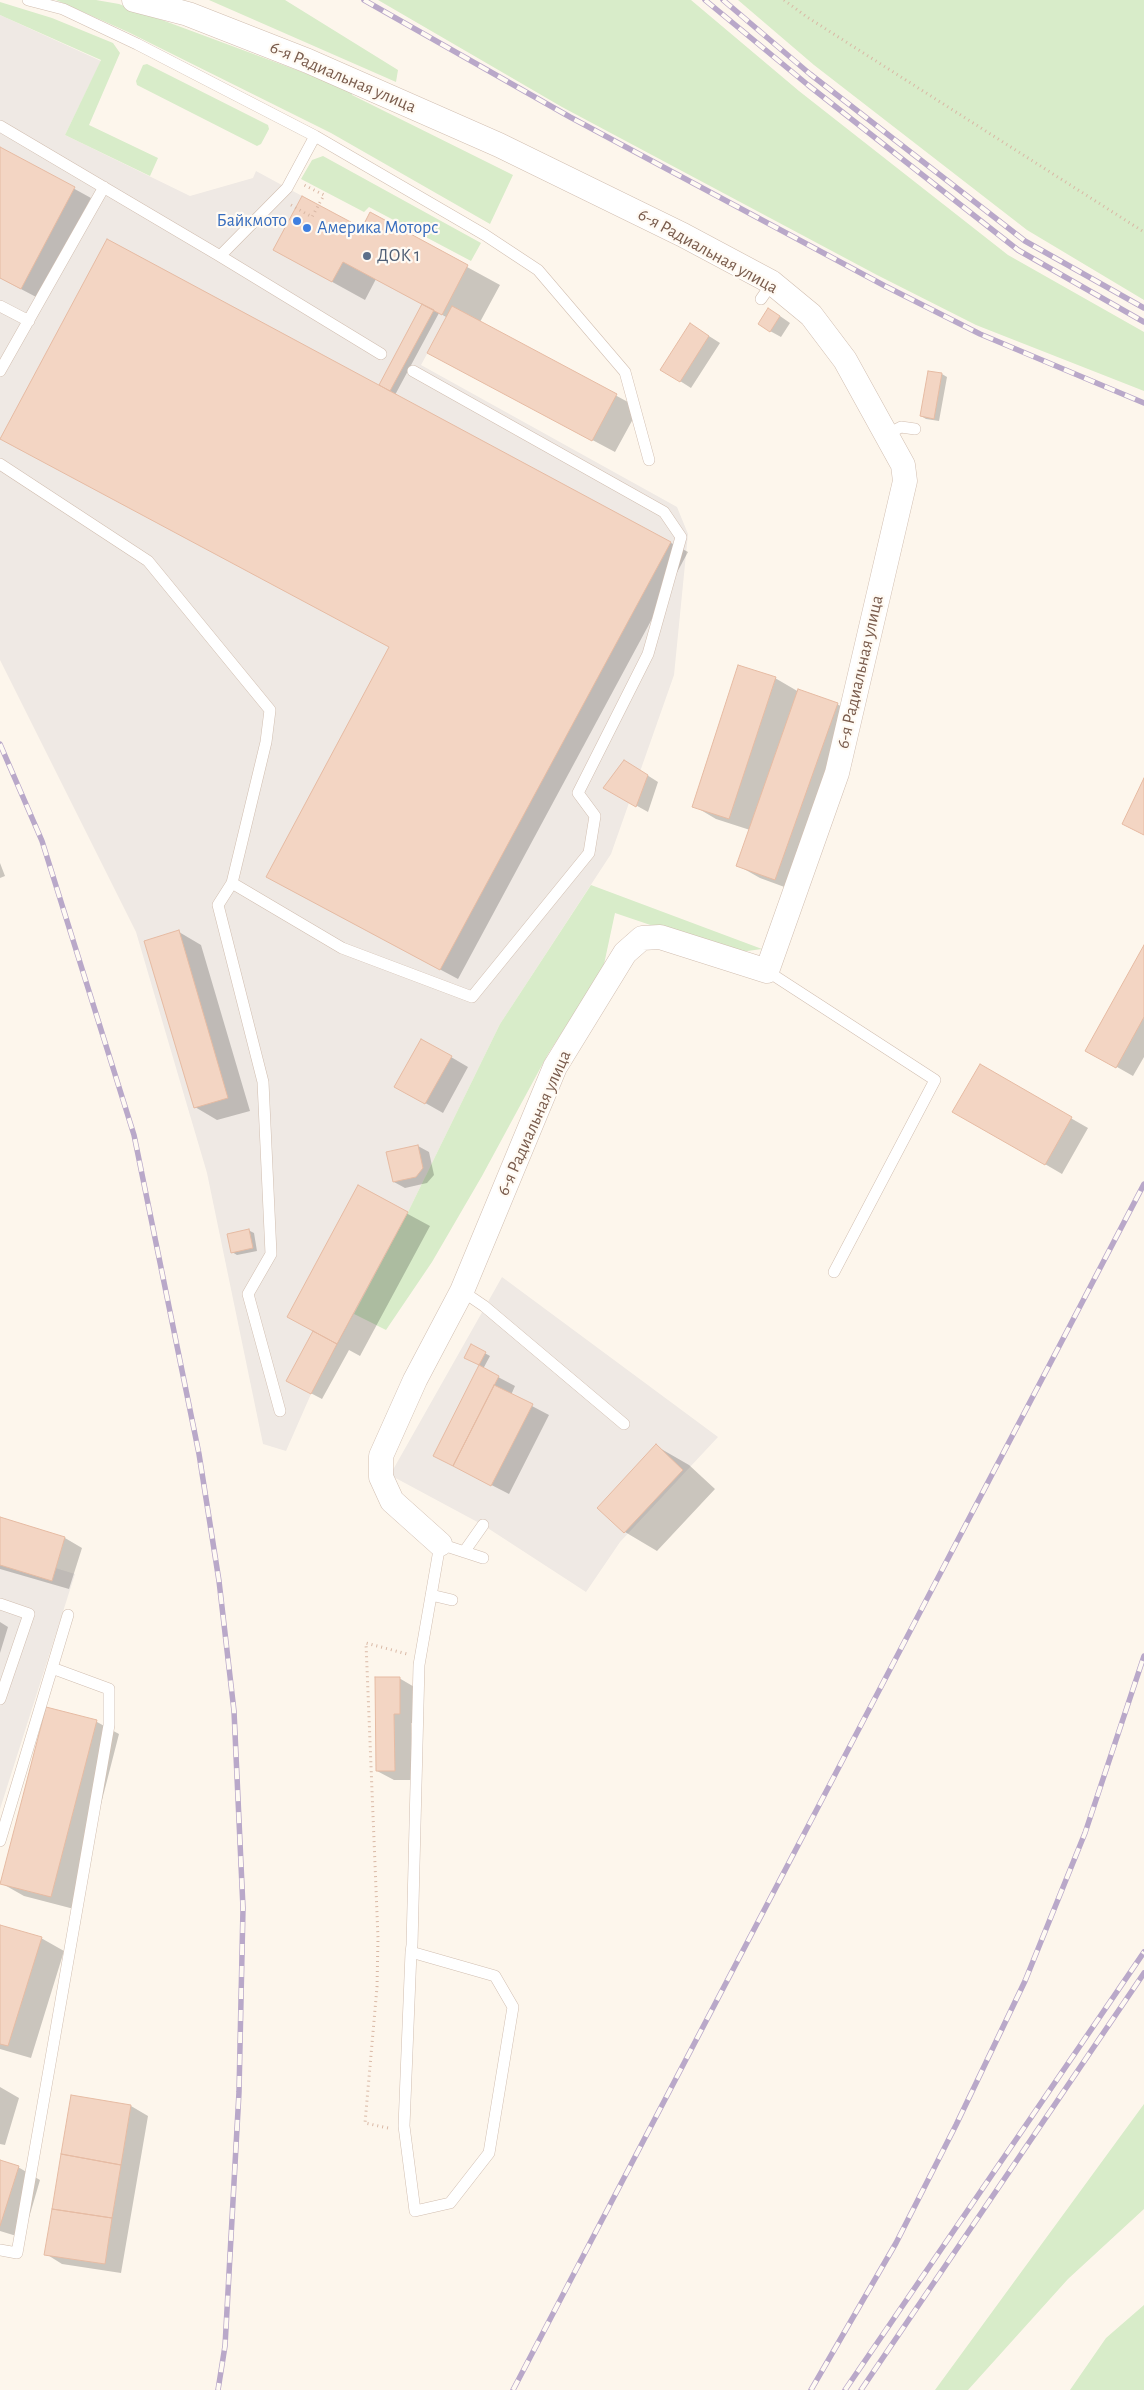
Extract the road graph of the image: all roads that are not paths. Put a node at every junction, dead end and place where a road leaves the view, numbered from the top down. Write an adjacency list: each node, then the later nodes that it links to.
1 (28, 0): 5 (lane)
2 (134, 0): 3 (street, 6-я Радиальная улица)
3 (190, 7): 14 (street, 6-я Радиальная улица)
4 (0, 126): 6 (lane)
5 (315, 136): 7 (lane); 15 (lane)
6 (104, 187): 7 (lane); 9 (lane)
7 (220, 256): 10 (lane)
8 (0, 306): 9 (lane)
9 (29, 321): 11 (lane)
10 (381, 354)
11 (0, 371)
12 (413, 371): 17 (lane)
13 (915, 429): 14 (lane)
14 (886, 435): 18 (street, 6-я Радиальная улица)
15 (649, 460)
16 (0, 464): 17 (lane)
17 (232, 883): 21 (lane)
18 (767, 971): 19 (lane); 20 (street, 6-я Радиальная улица)
19 (834, 1272)
20 (462, 1291): 22 (lane); 24 (street, 6-я Радиальная улица)
21 (280, 1412)
22 (624, 1424)
23 (482, 1525): 25 (lane)
24 (440, 1544): 25 (lane); 27 (lane)
25 (464, 1552): 26 (lane)
26 (483, 1558)
27 (431, 1595): 28 (lane); 34 (lane)
28 (452, 1600)
29 (0, 1604): 32 (lane)
30 (68, 1615): 31 (lane)
31 (52, 1668): 33 (lane); 35 (lane)
32 (0, 1699)
33 (0, 1841)
34 (411, 1952): 34 (lane)
35 (0, 2250)

